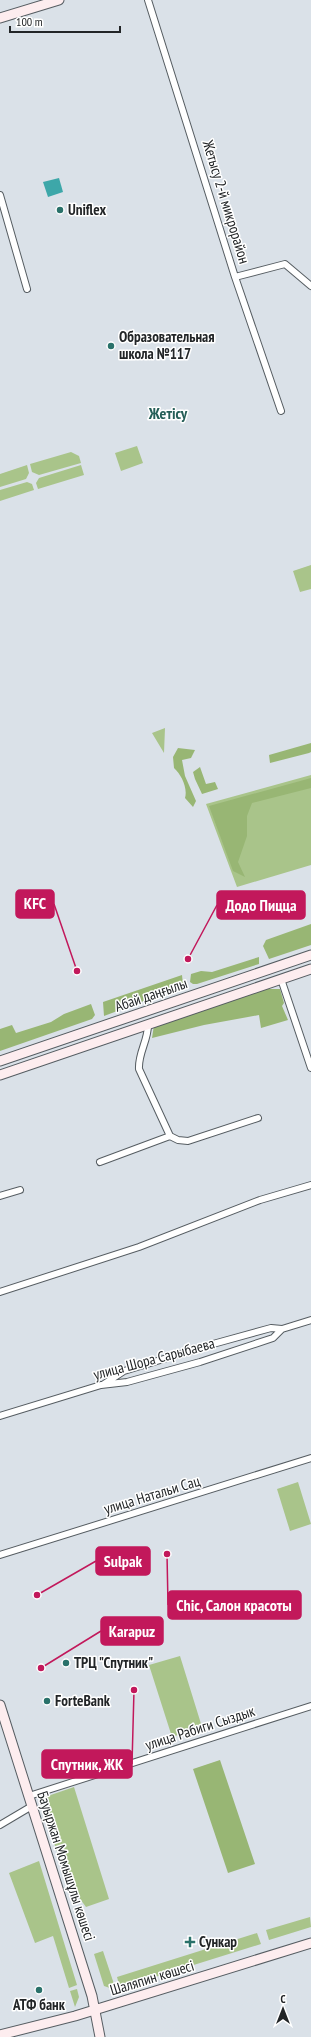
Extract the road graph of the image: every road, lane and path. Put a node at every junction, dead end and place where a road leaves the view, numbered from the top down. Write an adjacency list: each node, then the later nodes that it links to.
1 (59, 0): 3 (main road)
2 (148, 0): 5 (street, Жетысу 2-й микрорайон)
3 (0, 18)
4 (0, 195): 7 (street)
5 (235, 277): 6 (street); 8 (street, Жетысу 2-й микрорайон)
6 (311, 286)
7 (27, 289)
8 (281, 411)
9 (311, 955): 14 (main road, Абай даңғылы)
10 (311, 970): 11 (main road, Абай даңғылы)
11 (281, 979): 12 (main road, Абай даңғылы); 13 (street)
12 (148, 1025): 16 (main road, Абай даңғылы); 18 (street)
13 (308, 1053): 15 (street)
14 (0, 1061)
15 (311, 1068)
16 (0, 1074)
17 (258, 1118): 18 (street)
18 (170, 1136): 19 (street)
19 (100, 1162)
20 (311, 1185): 23 (street)
21 (20, 1190): 22 (street)
22 (0, 1196)
23 (0, 1292)
24 (311, 1320): 25 (street, улица Шора Сарыбаева)
25 (282, 1329): 26 (street); 26 (street, улица Шора Сарыбаева)
26 (101, 1385): 27 (street, улица Шора Сарыбаева)
27 (0, 1416)
28 (311, 1458): 29 (street, улица Натальи Сац)
29 (0, 1555)
30 (0, 1705): 32 (main road, Бауыржан Момышұлы көшесі)
31 (311, 1706): 32 (street, улица Рабиги Сыздык)
32 (29, 1796): 33 (main road, Бауыржан Момышұлы көшесі)
33 (32, 1806): 34 (street); 36 (main road, Бауыржан Момышұлы көшесі)
34 (0, 1825)
35 (311, 1943): 36 (main road, Шаляпин көшесі)
36 (95, 2010): 37 (main road, Шаляпин көшесі); 38 (main road, Бауыржан Момышұлы көшесі)
37 (0, 2035)
38 (100, 2037)

